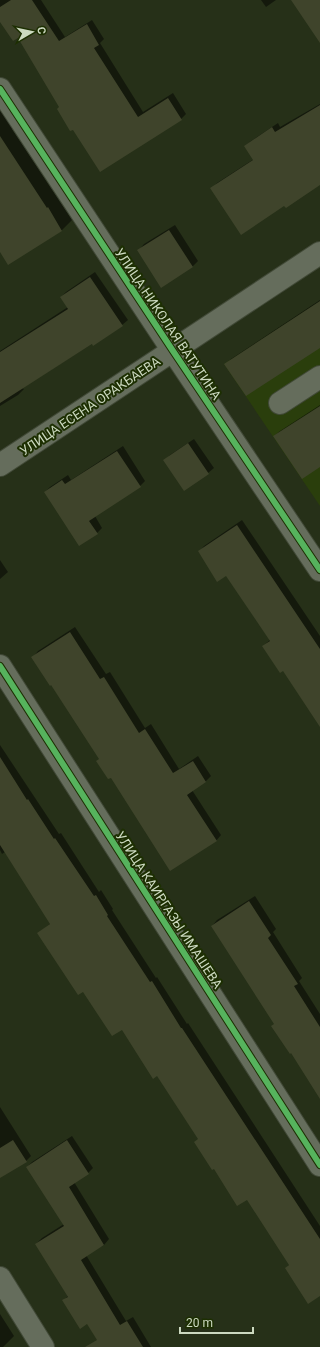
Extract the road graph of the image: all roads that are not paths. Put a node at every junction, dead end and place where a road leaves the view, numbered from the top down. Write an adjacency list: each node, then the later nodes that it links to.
1 (0, 89): 3 (street, УЛИЦА НИКОЛАЯ ВАТУТИНА)
2 (320, 253): 3 (street, УЛИЦА ЕСЕНА ОРАКБАЕВА)
3 (173, 351): 6 (street, УЛИЦА ЕСЕНА ОРАКБАЕВА); 7 (street, УЛИЦА НИКОЛАЯ ВАТУТИНА)
4 (320, 378): 5 (street)
5 (280, 403)
6 (0, 465)
7 (320, 570)
8 (0, 666): 9 (street, УЛИЦА КАИРГАЗЫ ИМАШЕВА)
9 (320, 1164)
10 (0, 1278): 11 (street)
11 (41, 1346)

